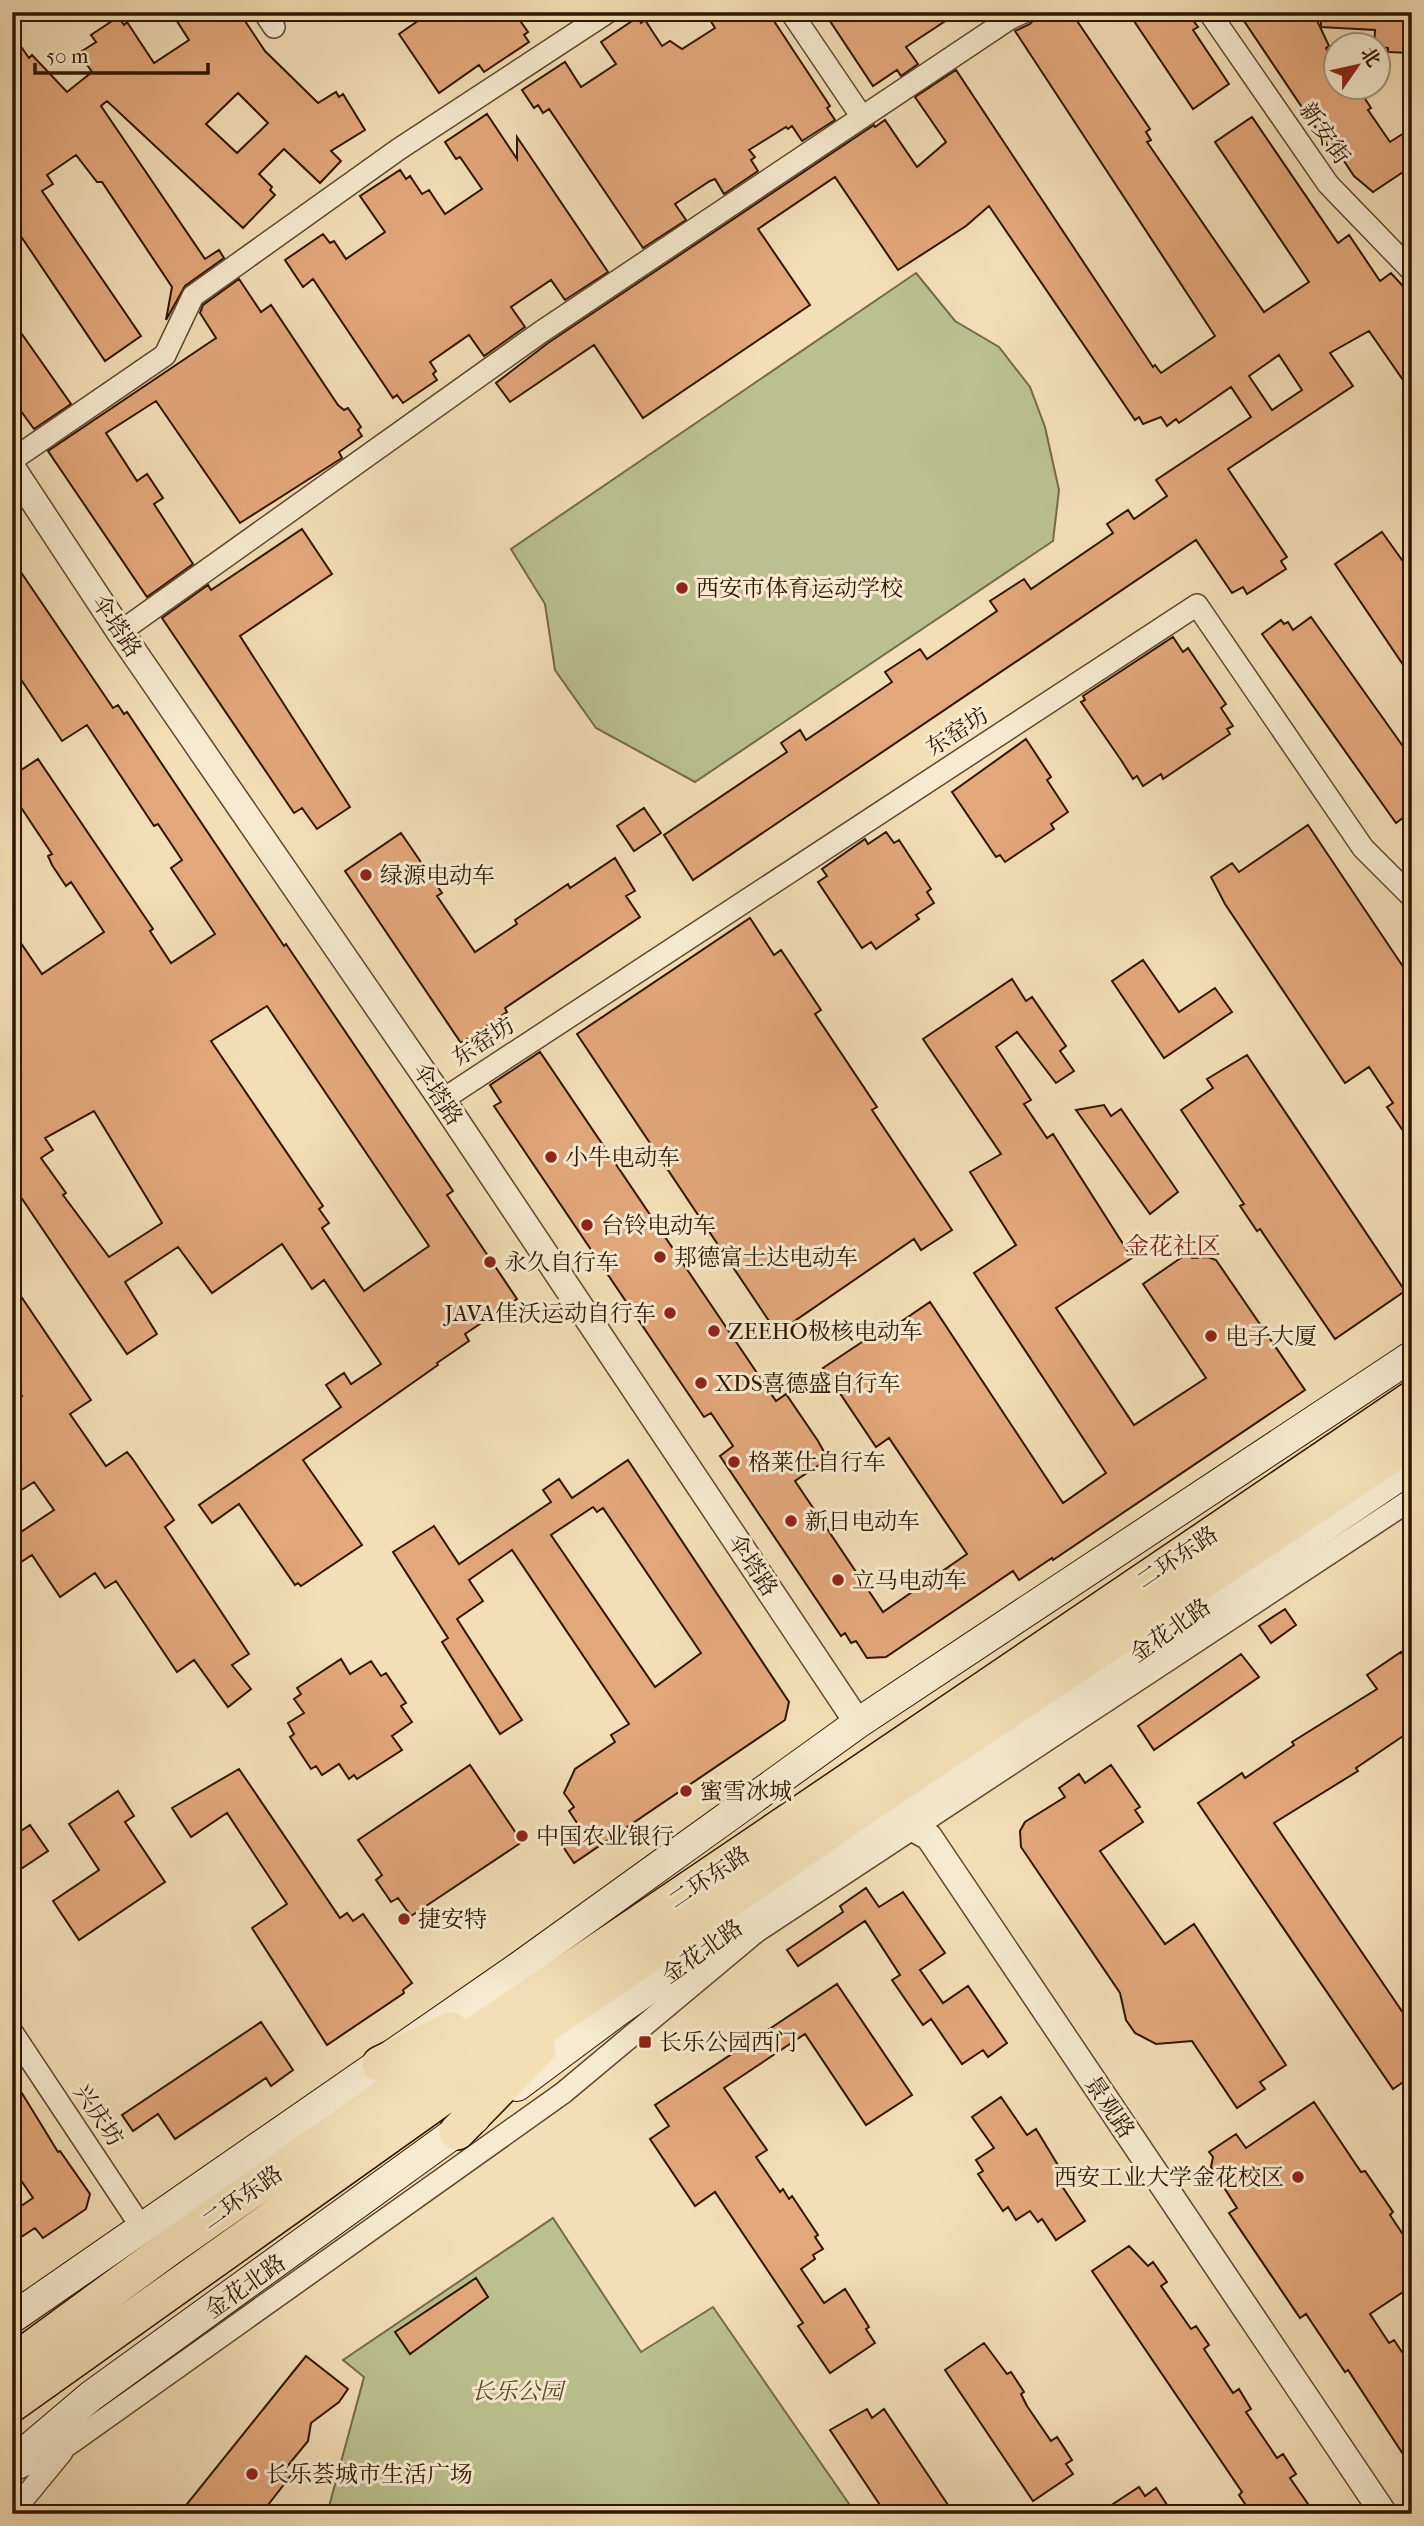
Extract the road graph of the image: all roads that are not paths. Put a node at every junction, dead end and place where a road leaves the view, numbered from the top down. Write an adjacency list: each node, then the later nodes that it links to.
1 (608, 12): 7 (street)
2 (791, 12): 5 (street)
3 (1024, 12): 5 (street)
4 (1209, 12): 6 (street, 新安街)
5 (862, 117): 9 (street)
6 (1412, 271)
7 (12, 460)
8 (12, 468): 9 (street, 伞塔路)
9 (120, 632): 11 (street, 伞塔路)
10 (1412, 897): 11 (street, 东窑坊)
11 (442, 1100): 17 (street, 伞塔路)
12 (1412, 1356): 17 (main road)
13 (1412, 1399): 19 (highway, 二环东路)
14 (1412, 1441): 19 (highway, 二环东路)
15 (1412, 1466): 18 (main road, 金花北路)
16 (1412, 1499): 18 (street)
17 (858, 1723): 21 (main road)
18 (904, 1823): 22 (main road, 金花北路); 27 (street); 31 (street, 景观路)
19 (584, 1980): 21 (highway); 22 (highway); 23 (highway, 二环东路); 26 (highway, 二环东路)
20 (12, 2032): 23 (street, 兴庆坊)
21 (380, 2064): 23 (main road)
22 (457, 2132): 28 (main road, 金花北路)
23 (156, 2238): 24 (main road); 25 (highway, 二环东路)
24 (12, 2318)
25 (12, 2363)
26 (12, 2404)
27 (68, 2445): 29 (street); 30 (street)
28 (12, 2463)
29 (12, 2472)
30 (12, 2513)
31 (1384, 2514)

